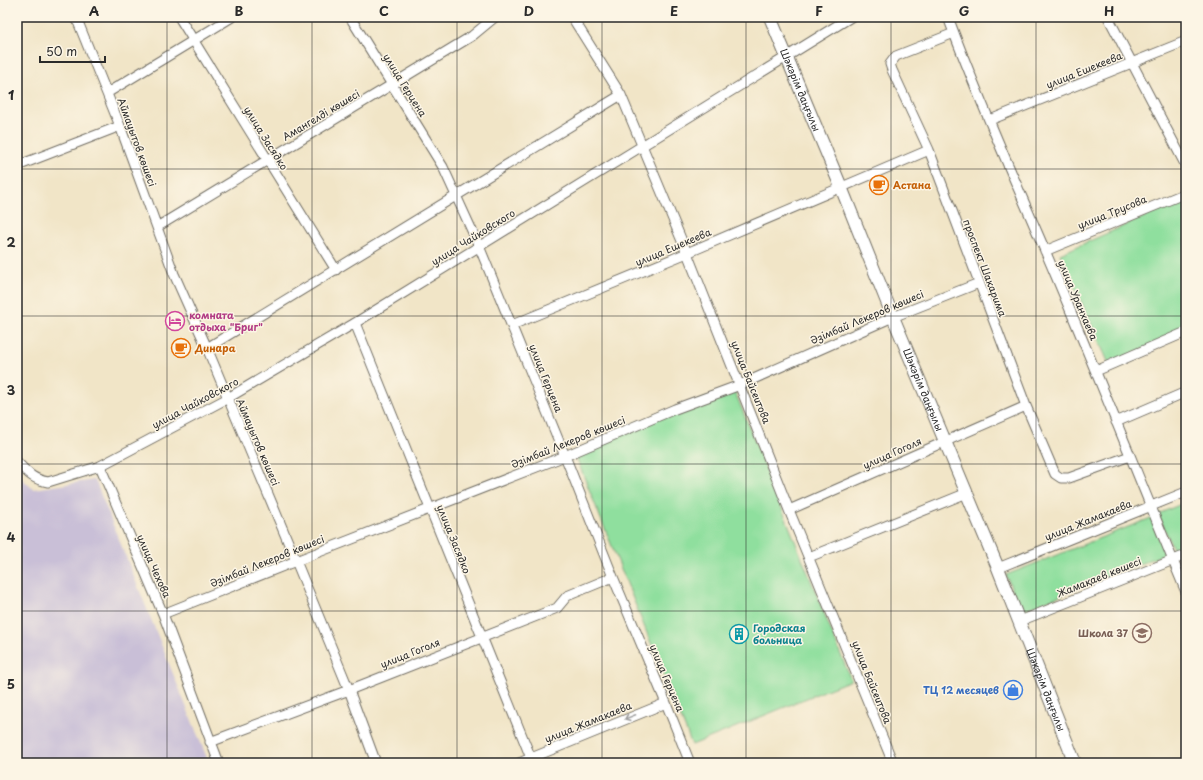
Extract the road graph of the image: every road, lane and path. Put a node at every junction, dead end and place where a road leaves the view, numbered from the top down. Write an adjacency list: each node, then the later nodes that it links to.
1 (76, 17): 17 (street, Аймауытов көшесі)
2 (178, 17): 12 (street, улица Засядко)
3 (232, 17): 12 (street)
4 (350, 17): 16 (street, улица Герцена)
5 (494, 17): 16 (street, Амангелді көшесі)
6 (572, 17): 18 (street, улица Байсеитова)
7 (770, 17): 14 (main road, Шәкәрім даңғылы)
8 (851, 17): 14 (street, улица Чайковского)
9 (948, 17): 11 (street, улица Уранхаева)
10 (1108, 17): 15 (street)
11 (954, 33): 19 (street, улица Уранхаева); 22 (street, проспект Шакарима)
12 (193, 41): 17 (street); 23 (street, улица Засядко)
13 (1186, 41): 15 (street, улица Ешекеева)
14 (787, 56): 21 (street, улица Чайковского); 26 (main road, Шәкәрім даңғылы)
15 (1132, 62): 19 (street, улица Ешекеева); 25 (street)
16 (392, 85): 23 (street, Амангелді көшесі); 28 (street, улица Герцена)
17 (107, 93): 20 (street, Аймауытов көшесі)
18 (621, 95): 21 (street, улица Байсеитова); 28 (street)
19 (990, 120): 31 (street, улица Уранхаева)
20 (120, 126): 24 (street); 29 (street, Аймауытов көшесі)
21 (642, 146): 30 (street, улица Чайковского); 32 (street, улица Байсеитова)
22 (929, 150): 26 (street, улица Ешекеева); 34 (street, проспект Шакарима)
23 (267, 160): 29 (street, Амангелді көшесі); 33 (street, улица Засядко)
24 (17, 166)
25 (1186, 166)
26 (841, 187): 32 (street, улица Ешекеева); 35 (main road, Шәкәрім даңғылы)
27 (1186, 193): 31 (street, улица Трусова)
28 (456, 196): 30 (street, улица Герцена); 33 (street)
29 (157, 227): 39 (street, Аймауытов көшесі)
30 (479, 246): 36 (street, улица Чайковского); 37 (street, улица Герцена)
31 (1045, 251): 40 (street, улица Уранхаева)
32 (687, 253): 37 (street, улица Ешекеева); 41 (street, улица Байсеитова)
33 (336, 270): 39 (street)
34 (979, 283): 35 (street, Әзімбай Лекеров көшесі); 44 (street, проспект Шакарима)
35 (892, 317): 41 (street, Әзімбай Лекеров көшесі); 46 (main road, Шәкәрім даңғылы)
36 (355, 323): 43 (street, улица Чайковского); 54 (street, улица Засядко)
37 (512, 325): 47 (street, улица Герцена)
38 (1186, 332): 40 (street)
39 (207, 348): 43 (street, Аймауытов көшесі)
40 (1096, 371): 45 (street, улица Уранхаева)
41 (740, 385): 47 (street, Әзімбай Лекеров көшесі); 55 (street, улица Байсеитова)
42 (1186, 392): 45 (street)
43 (228, 398): 50 (street, улица Чайковского); 59 (street, Аймауытов көшесі)
44 (1026, 406): 46 (street, улица Гоголя); 48 (street, проспект Шакарима)
45 (1116, 422): 48 (street, улица Уранхаева)
46 (945, 442): 52 (main road, Шәкәрім даңғылы); 55 (street, улица Гоголя)
47 (565, 456): 54 (street, Әзімбай Лекеров көшесі); 61 (street, улица Герцена)
48 (1130, 456): 53 (street, улица Уранхаева)
49 (17, 462): 50 (street)
50 (100, 466): 63 (street, улица Чехова)
51 (1186, 492): 53 (street, улица Жамакаева)
52 (967, 493): 57 (street); 60 (main road, Шәкәрім даңғылы)
53 (1151, 506): 58 (street, улица Уранхаева); 60 (street, улица Жамакаева)
54 (430, 509): 59 (street, Әзімбай Лекеров көшесі); 65 (street, улица Засядко)
55 (789, 510): 57 (street, улица Байсеитова)
56 (1186, 555): 58 (street, Жамақаев көшесі)
57 (809, 557): 74 (street, улица Байсеитова)
58 (1173, 560): 62 (street, улица Уранхаева); 64 (street, Жамақаев көшесі)
59 (296, 561): 63 (street, Әзімбай Лекеров көшесі); 66 (street, Аймауытов көшесі)
60 (998, 568): 64 (main road, Шәкәрім даңғылы)
61 (613, 577): 65 (street, улица Гоголя); 67 (street, улица Герцена)
62 (1186, 592)
63 (163, 614): 68 (street, улица Чехова)
64 (1020, 621): 75 (main road, Шәкәрім даңғылы)
65 (482, 637): 66 (street, улица Гоголя); 69 (street, улица Засядко)
66 (349, 690): 68 (street, улица Гоголя); 72 (street, Аймауытов көшесі)
67 (666, 703): 69 (street, улица Жамакаева, one-way to 69); 70 (street, улица Герцена)
68 (210, 742): 71 (street, улица Чехова)
69 (532, 760): 73 (street, улица Жамакаева)
70 (688, 762)
71 (219, 763)
72 (376, 763)
73 (519, 763)
74 (893, 763)
75 (1075, 763)

